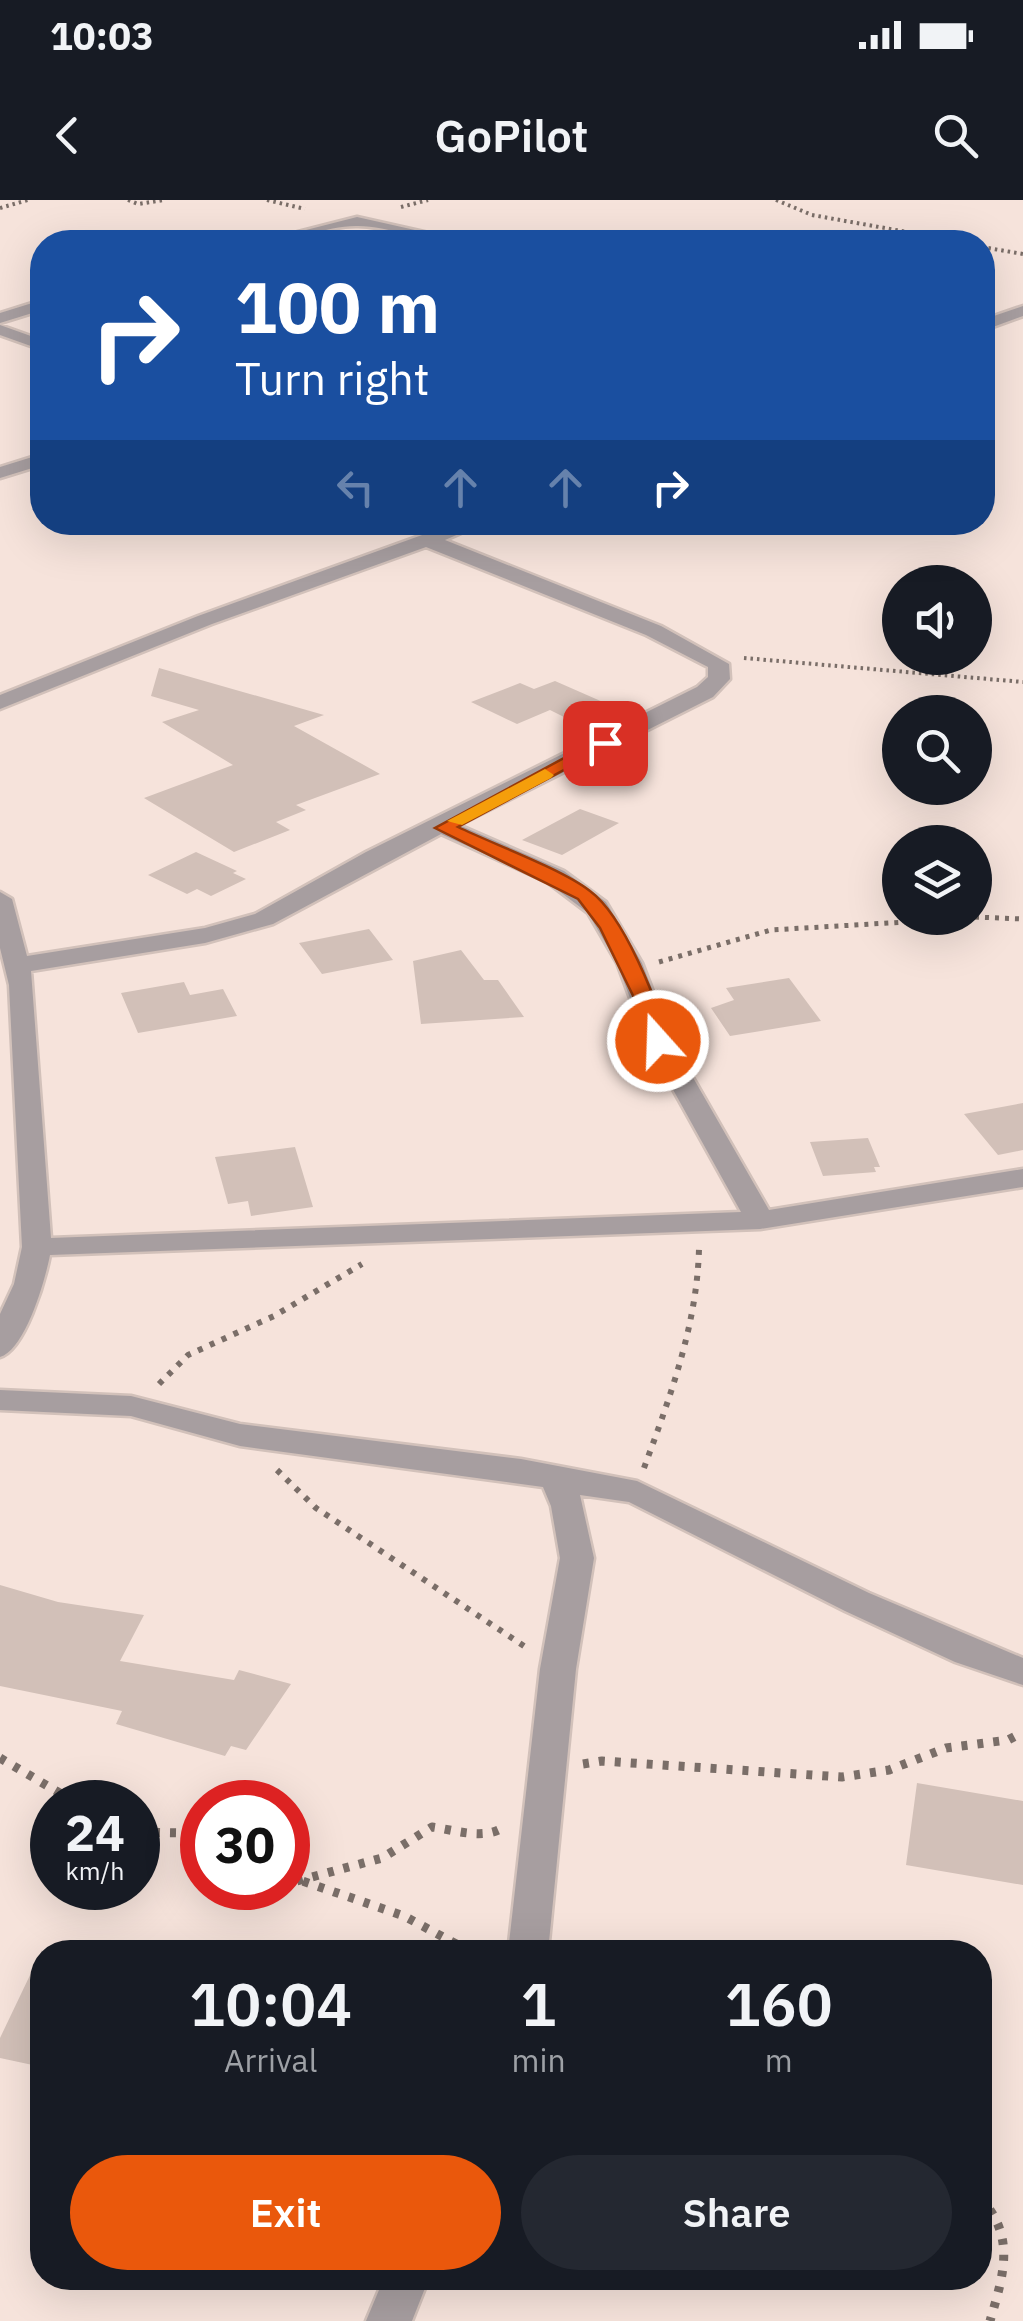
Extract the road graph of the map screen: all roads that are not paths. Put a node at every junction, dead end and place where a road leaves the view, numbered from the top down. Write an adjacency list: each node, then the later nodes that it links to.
1 (318, 230): 2 (street)
2 (397, 230)
3 (30, 309): 5 (street)
4 (1023, 310): 6 (street)
5 (0, 318)
6 (995, 321)
7 (0, 330): 8 (street)
8 (30, 341)
9 (30, 463): 10 (street)
10 (0, 473)
11 (446, 535): 12 (street)
12 (430, 542): 13 (street); 14 (street)
13 (0, 703)
14 (444, 828): 16 (street); 18 (street)
15 (0, 898): 16 (street)
16 (17, 966): 19 (street)
17 (1023, 1178): 18 (street)
18 (760, 1220): 19 (street)
19 (36, 1247): 20 (street)
20 (0, 1346)
21 (0, 1400): 22 (street)
22 (556, 1480): 23 (street); 24 (street)
23 (1023, 1672)
24 (529, 1940)
25 (402, 2290): 26 (street)
26 (389, 2321)

